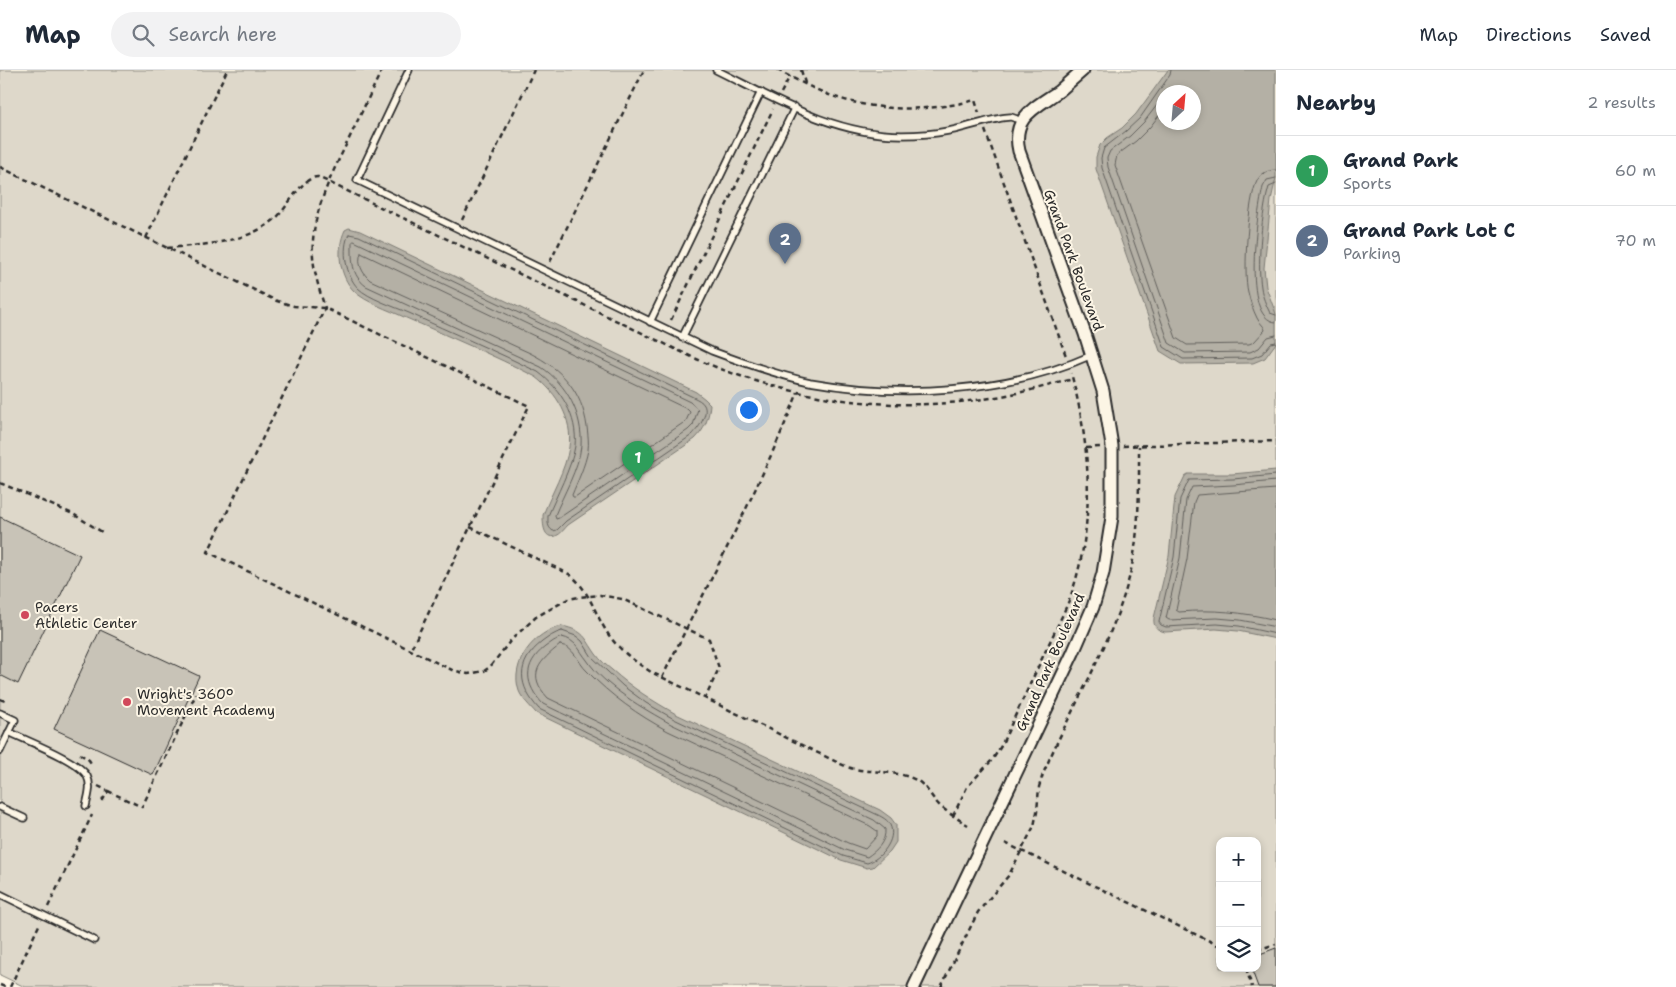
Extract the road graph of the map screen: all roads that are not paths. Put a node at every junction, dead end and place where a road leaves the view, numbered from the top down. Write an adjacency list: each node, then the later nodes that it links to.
1 (409, 70): 7 (lane)
2 (716, 70): 4 (lane)
3 (1083, 70): 6 (street)
4 (761, 92): 5 (lane); 7 (lane)
5 (794, 108): 6 (lane); 8 (lane)
6 (1022, 122): 9 (street, Grand Park Boulevard)
7 (650, 322): 8 (lane)
8 (682, 338): 9 (lane)
9 (1092, 355): 19 (street, Grand Park Boulevard)
10 (0, 713): 12 (lane)
11 (0, 735): 12 (lane)
12 (8, 735): 13 (lane); 14 (lane)
13 (0, 751)
14 (86, 806)
15 (0, 807): 16 (lane)
16 (24, 818)
17 (0, 894): 18 (lane)
18 (94, 940)
19 (914, 987)

